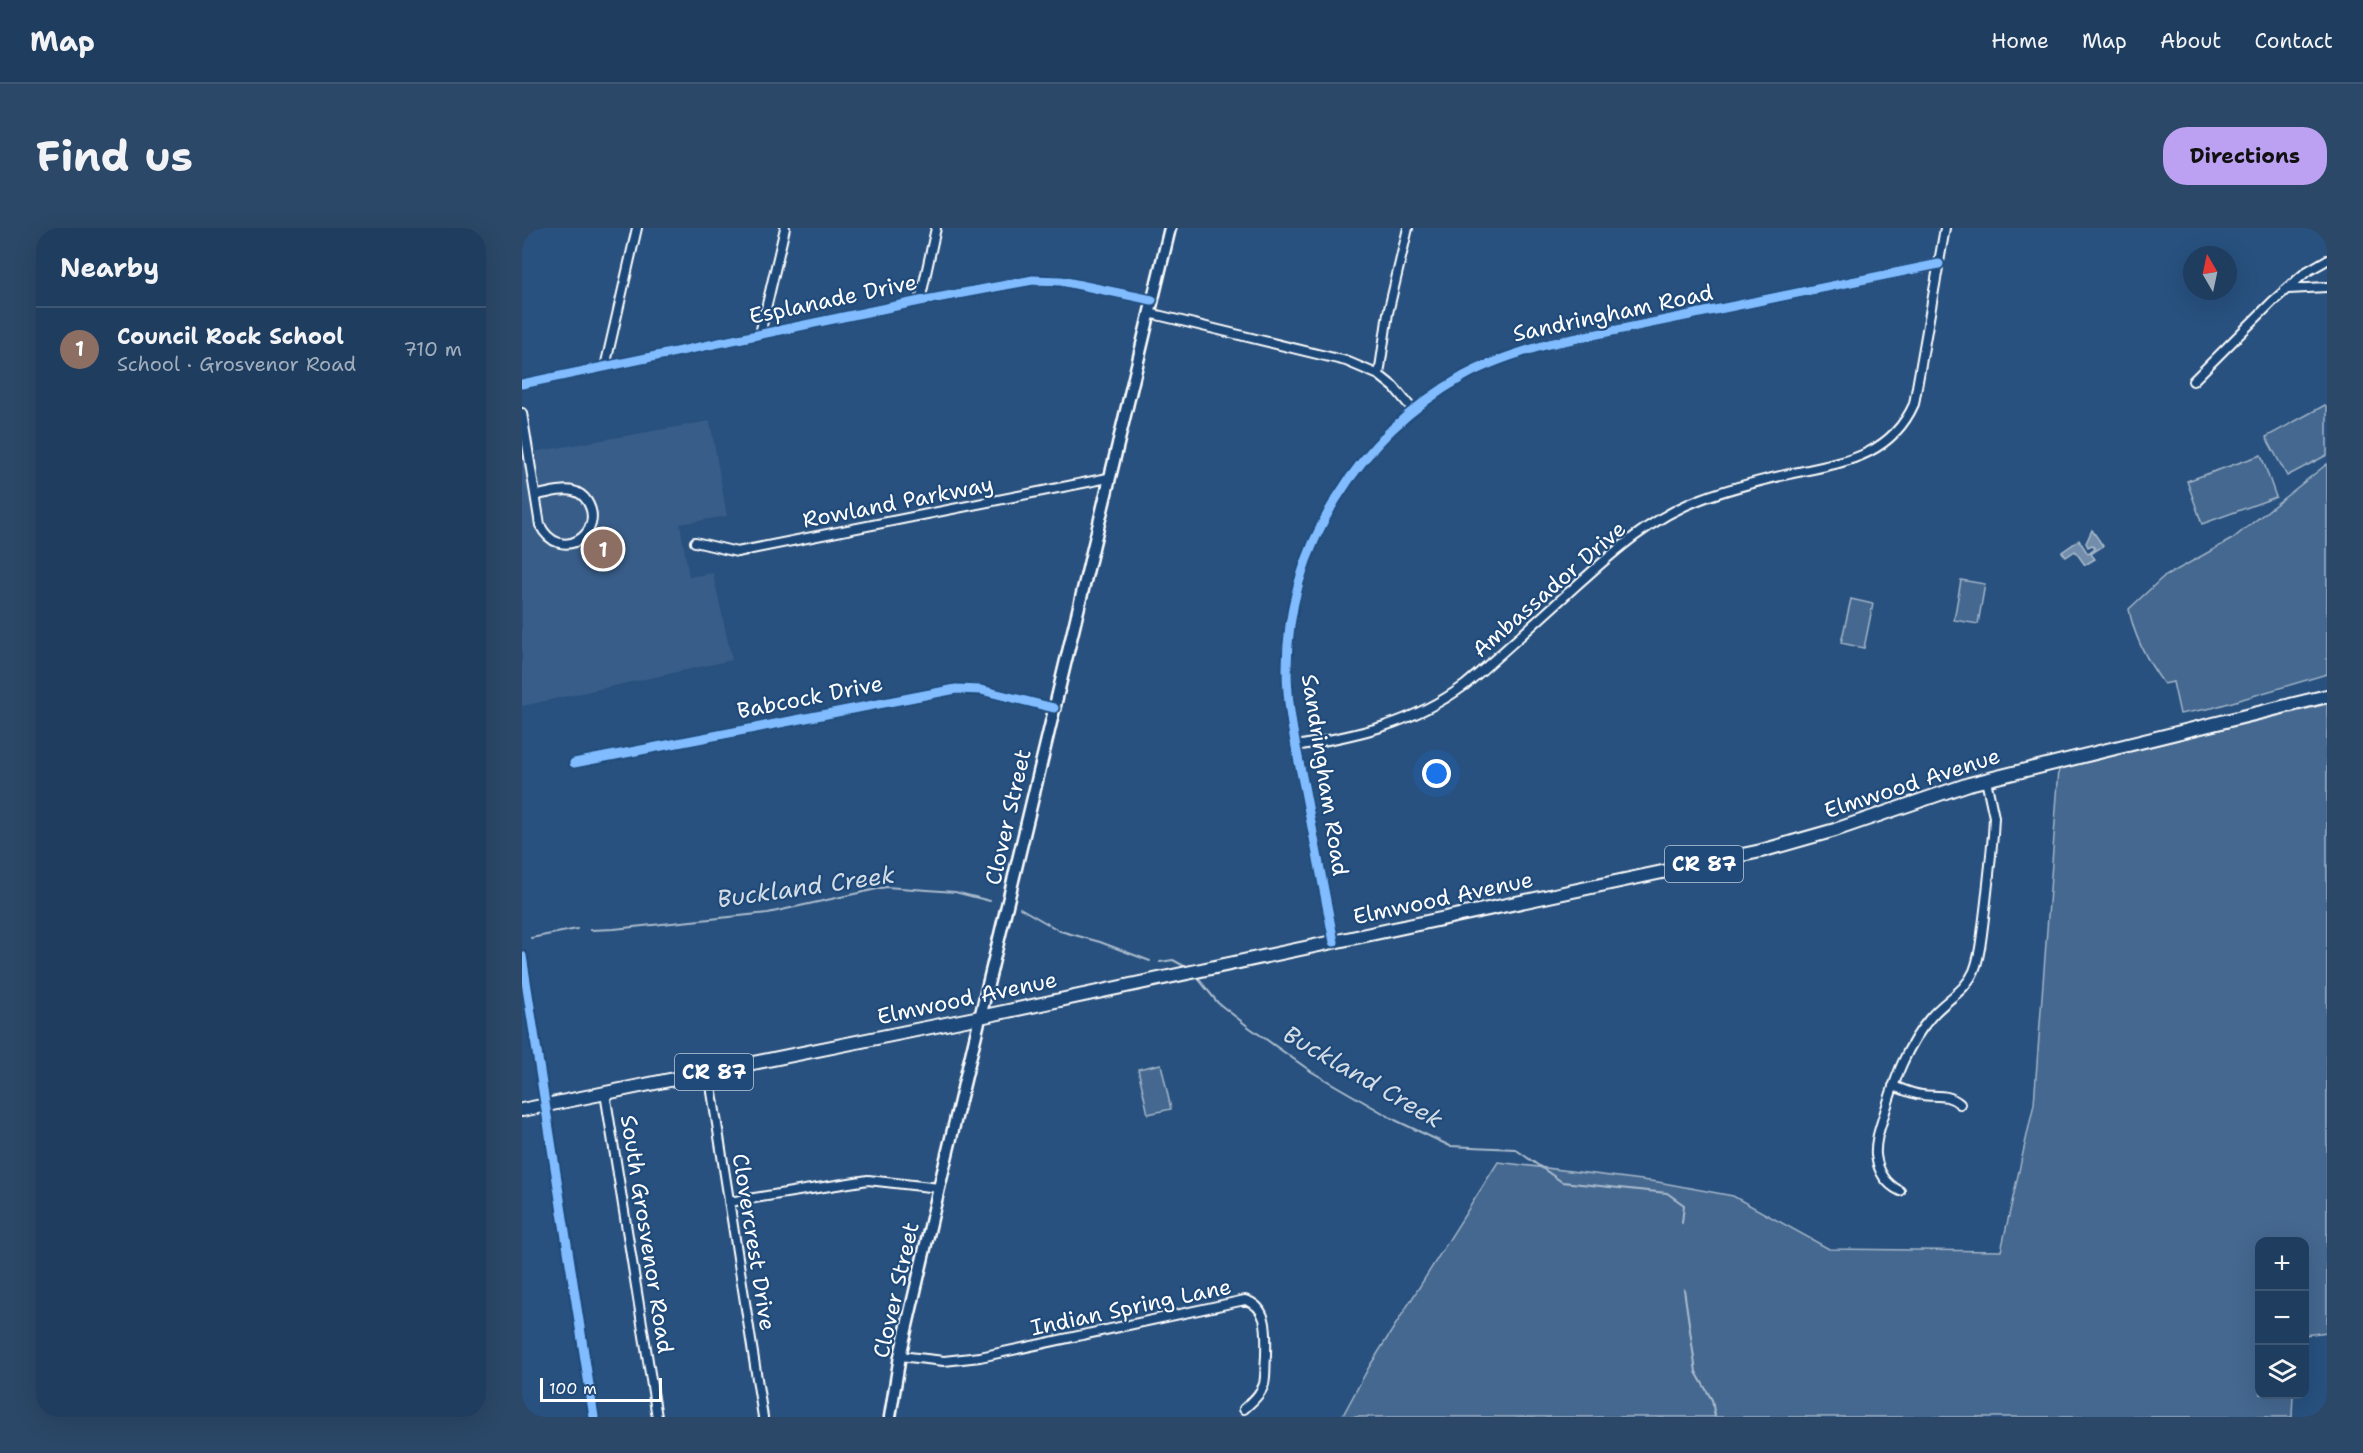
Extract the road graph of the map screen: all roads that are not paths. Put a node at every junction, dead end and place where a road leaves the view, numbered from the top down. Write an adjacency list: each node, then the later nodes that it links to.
1 (637, 228): 15 (street)
2 (785, 228): 14 (street)
3 (936, 228): 12 (street)
4 (1170, 228): 11 (main road, Clover Street)
5 (1408, 228): 16 (street)
6 (1945, 228): 8 (street, Ambassador Drive)
7 (2327, 260): 10 (street)
8 (1940, 264): 19 (street, Sandringham Road); 26 (street, Ambassador Drive)
9 (2327, 287): 10 (street)
10 (2288, 289): 17 (street)
11 (1152, 300): 12 (street, Esplanade Drive); 13 (main road, Clover Street)
12 (920, 301): 14 (street, Esplanade Drive)
13 (1149, 313): 16 (street); 21 (main road, Clover Street)
14 (760, 334): 15 (street, Esplanade Drive)
15 (604, 367): 18 (street, Esplanade Drive)
16 (1380, 375): 19 (street)
17 (2193, 381)
18 (522, 384)
19 (1413, 410): 26 (street, Sandringham Road)
20 (522, 413): 22 (street)
21 (1108, 478): 23 (street, Rowland Parkway); 25 (main road, Clover Street)
22 (536, 495): 22 (street)
23 (695, 542)
24 (2327, 696): 28 (main road, Elmwood Avenue / CR 87)
25 (1054, 708): 27 (street, Babcock Drive); 30 (main road, Clover Street)
26 (1296, 746): 29 (street, Sandringham Road)
27 (574, 764)
28 (1986, 780): 29 (main road, Elmwood Avenue / CR 87); 32 (street)
29 (1334, 942): 30 (main road, Elmwood Avenue / CR 87)
30 (980, 1017): 31 (main road, Elmwood Avenue / CR 87); 36 (main road, Clover Street)
31 (709, 1073): 33 (main road, Elmwood Avenue / CR 87); 38 (street, Clovercrest Drive)
32 (1893, 1086): 34 (street); 37 (street)
33 (605, 1093): 35 (main road, Elmwood Avenue / CR 87); 41 (street, South Grosvenor Road)
34 (1960, 1104)
35 (522, 1110)
36 (939, 1188): 38 (street); 39 (main road, Clover Street)
37 (1900, 1191)
38 (729, 1202): 42 (street, Clovercrest Drive)
39 (900, 1356): 40 (street, Indian Spring Lane); 43 (main road, Clover Street)
40 (1244, 1409)
41 (657, 1417)
42 (763, 1417)
43 (890, 1417)

